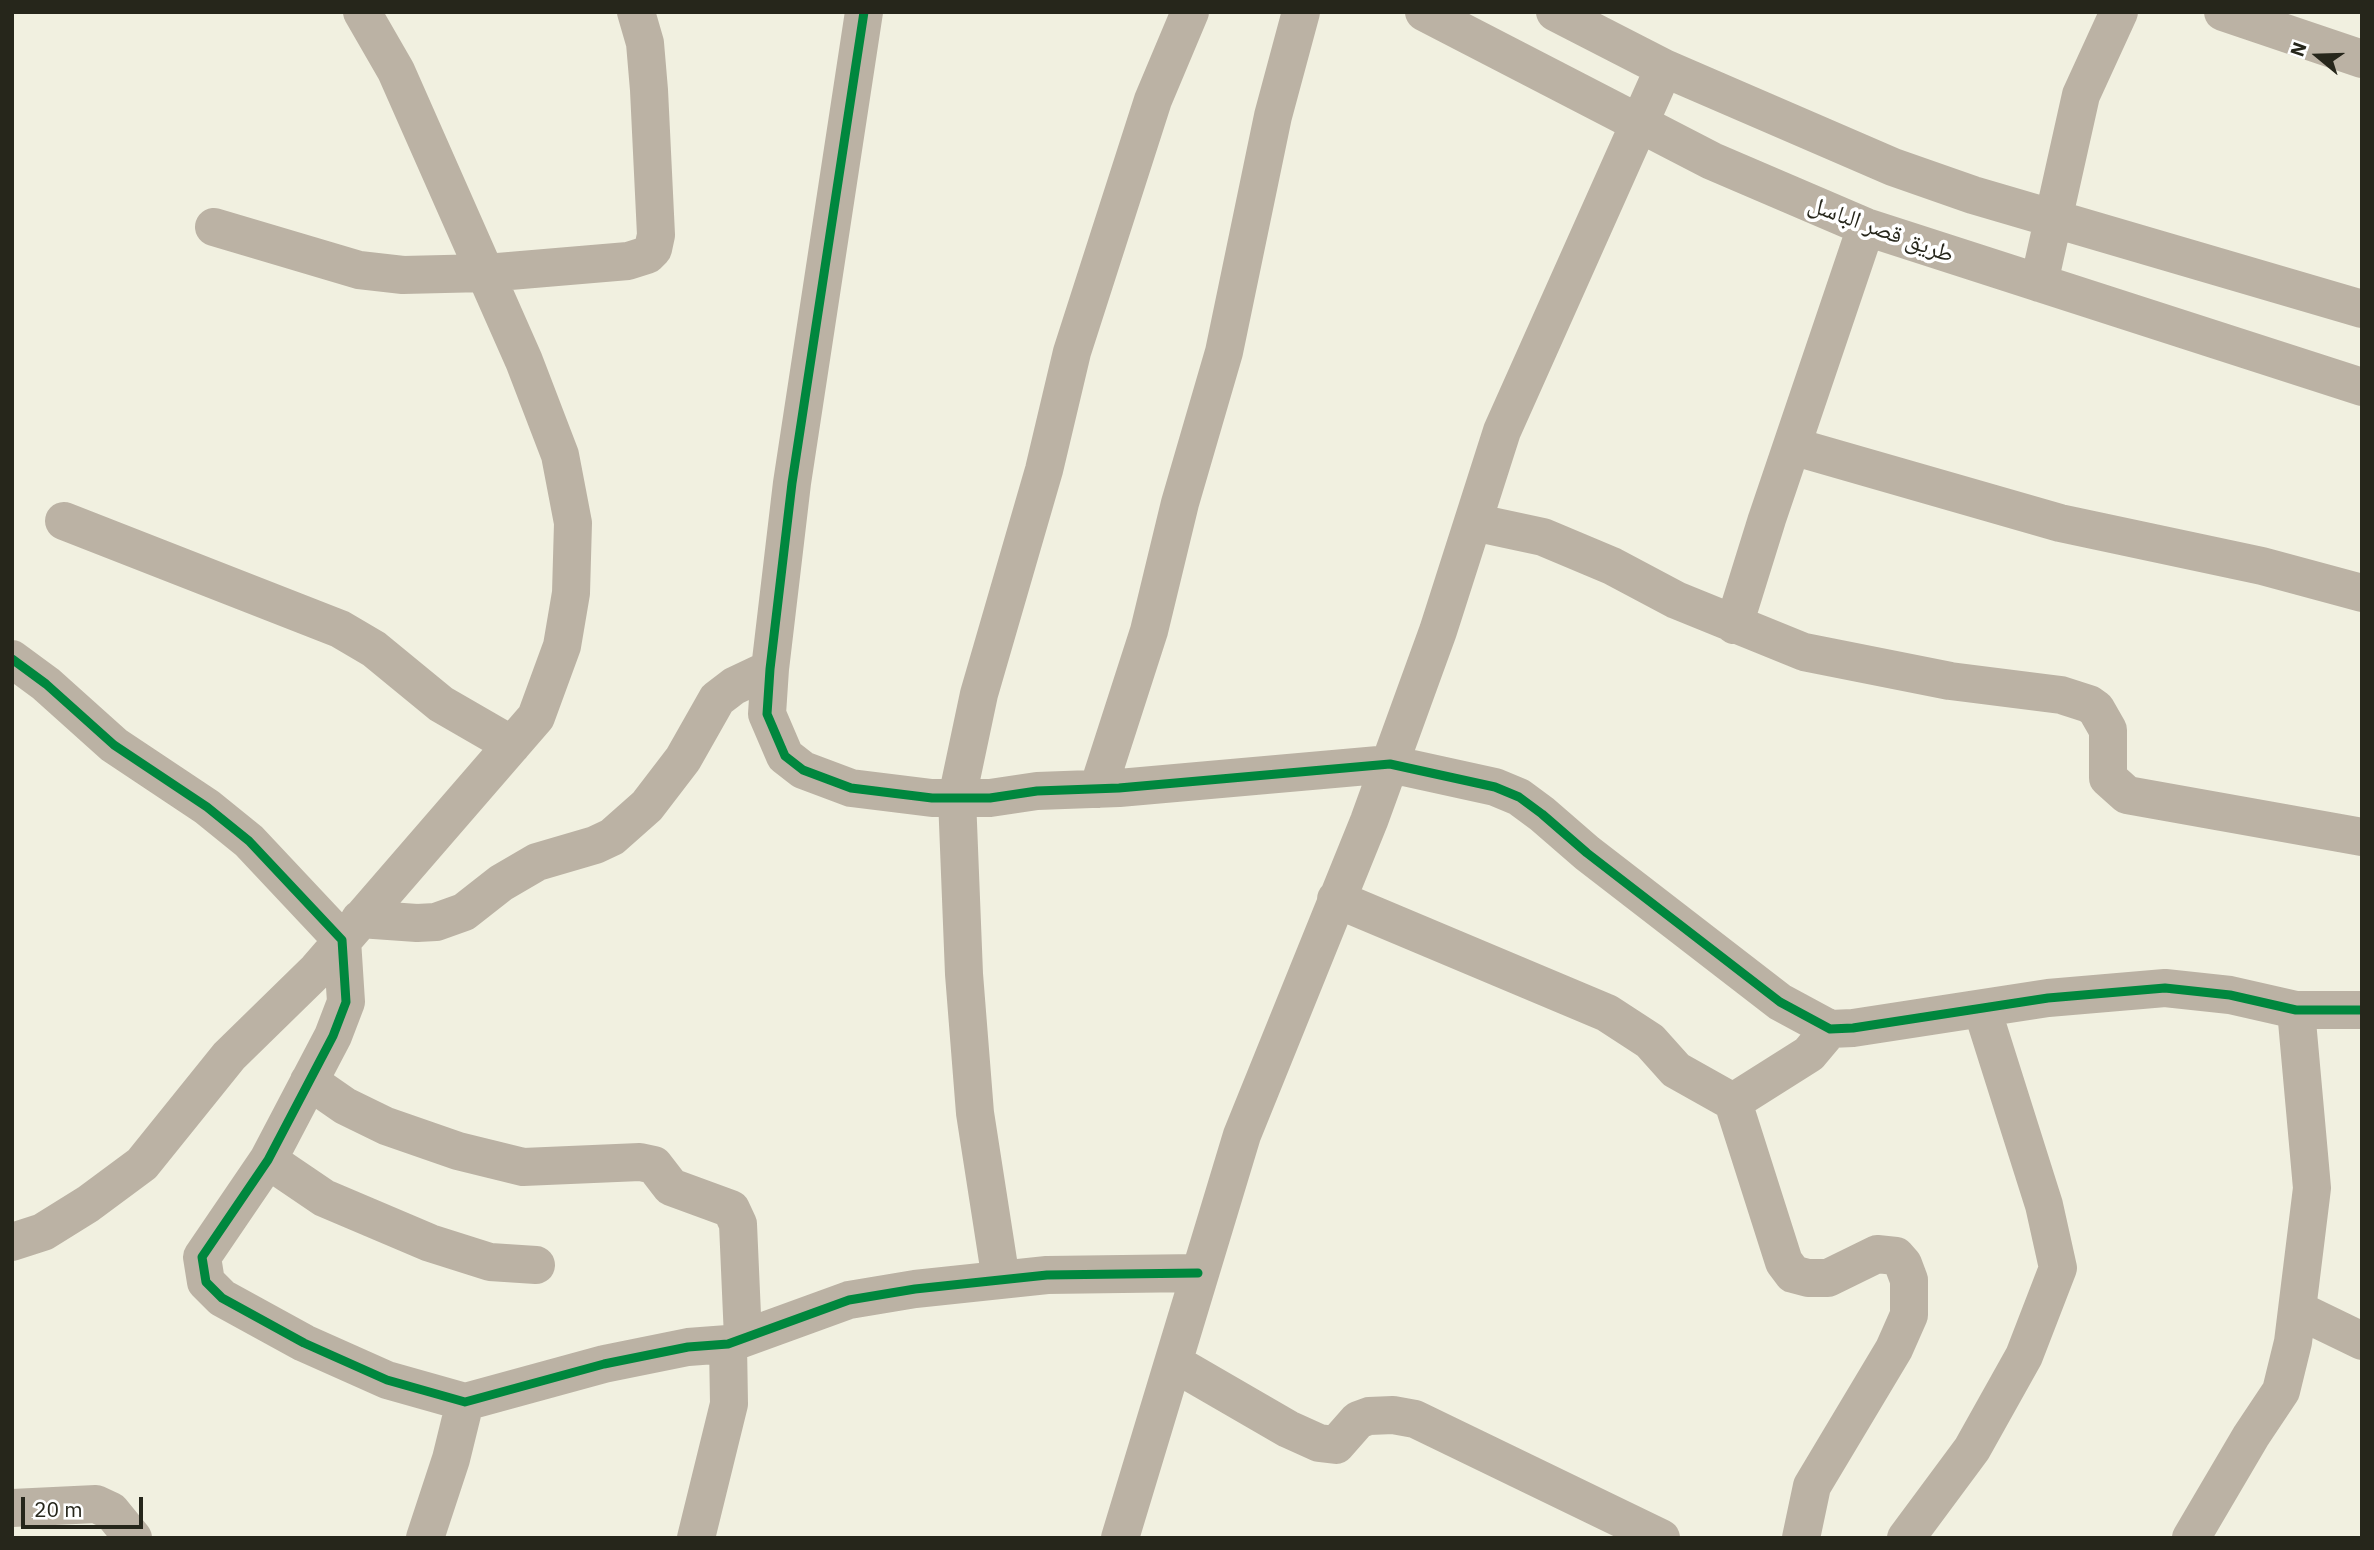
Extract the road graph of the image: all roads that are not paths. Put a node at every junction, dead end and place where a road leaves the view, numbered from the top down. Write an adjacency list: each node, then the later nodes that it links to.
1 (362, 12): 16 (street)
2 (636, 12): 16 (street)
3 (864, 12): 26 (street)
4 (1191, 12): 30 (street)
5 (1301, 12): 29 (street)
6 (1424, 12): 12 (street, طريق قصر الباسل)
7 (1555, 12): 11 (street)
8 (2119, 12): 13 (street)
9 (2223, 12): 10 (street)
10 (2362, 59)
11 (1664, 68): 12 (street); 13 (street)
12 (1637, 124): 15 (street, طريق قصر الباسل); 22 (street)
13 (2053, 217): 17 (street); 18 (street)
14 (214, 227): 16 (street)
15 (1866, 227): 17 (street, طريق قصر الباسل); 20 (street)
16 (485, 273): 27 (street)
17 (2039, 283): 19 (street, طريق قصر الباسل)
18 (2362, 309)
19 (2362, 387)
20 (1793, 446): 23 (street); 24 (street)
21 (64, 521): 27 (street)
22 (1473, 522): 24 (street); 28 (street)
23 (2362, 593)
24 (1734, 625): 31 (street)
25 (12, 659): 33 (street)
26 (770, 669): 30 (street); 33 (street)
27 (512, 746): 33 (street)
28 (1390, 764): 29 (street); 32 (street); 37 (street)
29 (1098, 789): 30 (street)
30 (957, 798): 44 (street)
31 (2362, 837)
32 (1336, 899): 39 (street); 43 (street)
33 (351, 929): 38 (street); 41 (street)
34 (1982, 1009): 35 (street); 37 (street); 57 (street)
35 (2296, 1010): 36 (street); 45 (street)
36 (2362, 1010)
37 (1830, 1029): 39 (street)
38 (309, 1081): 40 (street); 47 (street)
39 (1733, 1102): 56 (street)
40 (268, 1160): 42 (street); 49 (street)
41 (16, 1235)
42 (536, 1265)
43 (1198, 1273): 44 (street); 48 (street)
44 (1001, 1280): 47 (street)
45 (2298, 1310): 46 (street); 58 (street)
46 (2362, 1340)
47 (735, 1341): 49 (street); 53 (street)
48 (1174, 1363): 54 (street); 55 (street)
49 (465, 1402): 52 (street)
50 (12, 1508): 51 (street)
51 (133, 1538)
52 (425, 1538)
53 (696, 1538)
54 (1120, 1538)
55 (1661, 1538)
56 (1801, 1538)
57 (1906, 1538)
58 (2192, 1538)

